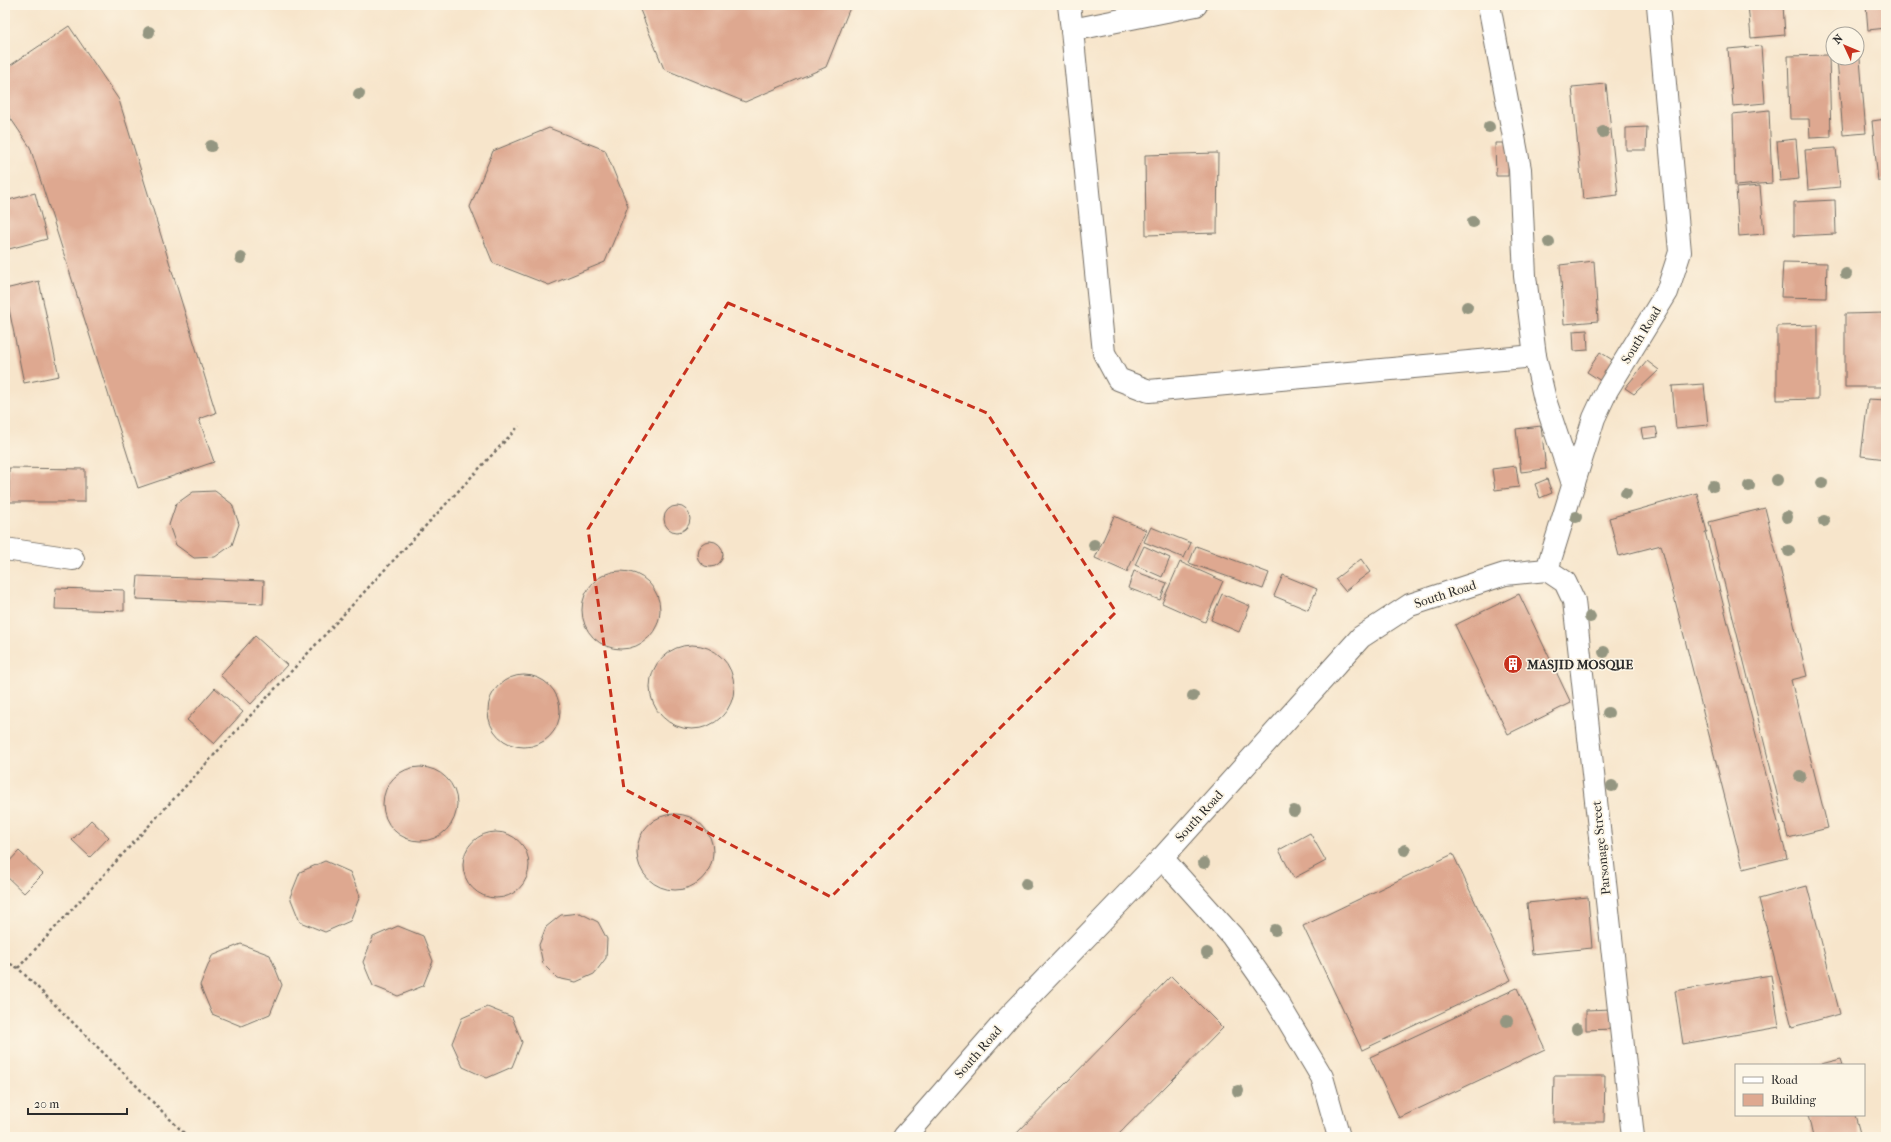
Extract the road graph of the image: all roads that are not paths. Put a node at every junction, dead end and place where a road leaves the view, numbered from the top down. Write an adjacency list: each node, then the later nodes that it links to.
1 (1069, 5): 5 (street)
2 (1196, 5): 5 (street)
3 (1488, 5): 6 (street)
4 (1658, 5): 7 (street, South Road)
5 (1072, 30): 6 (street)
6 (1535, 356): 7 (street)
7 (1573, 484): 10 (street, South Road)
8 (5, 549): 9 (street)
9 (74, 559)
10 (1547, 570): 11 (street, South Road); 14 (street, Parsonage Street)
11 (1162, 858): 12 (street, South Road); 13 (street)
12 (904, 1137)
13 (1339, 1137)
14 (1632, 1137)

